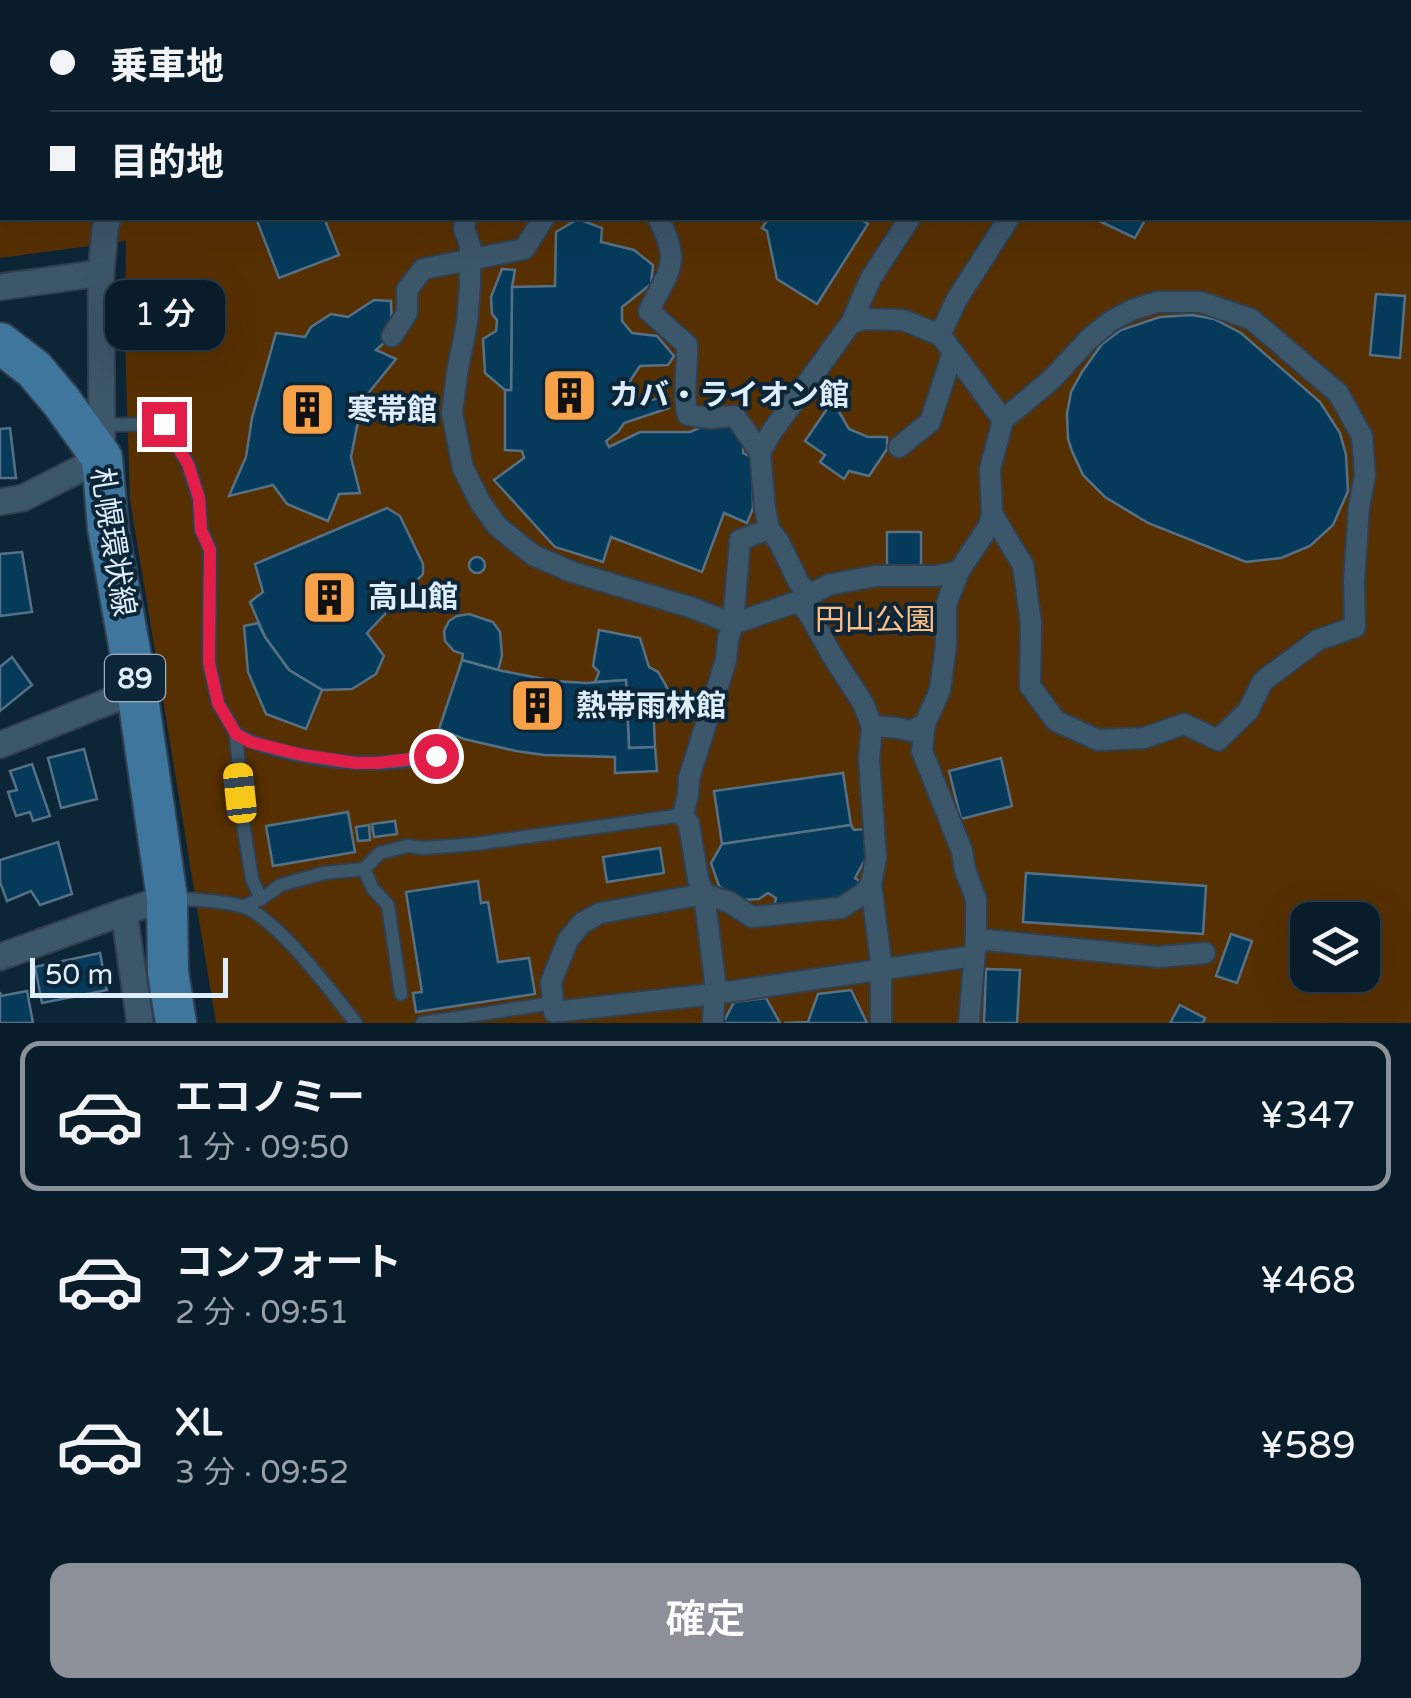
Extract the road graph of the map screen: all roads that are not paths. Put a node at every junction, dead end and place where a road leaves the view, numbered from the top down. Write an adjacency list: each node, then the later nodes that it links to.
1 (107, 220): 8 (street)
2 (466, 220): 7 (street)
3 (543, 220): 7 (street)
4 (659, 220): 17 (street)
5 (909, 220): 10 (street)
6 (1008, 220): 13 (street)
7 (470, 261): 11 (street); 23 (street)
8 (101, 273): 9 (street); 15 (street)
9 (0, 287)
10 (850, 323): 13 (street); 17 (street)
11 (392, 336)
12 (0, 343): 15 (main road, 札幌環状線)
13 (947, 343): 14 (street); 16 (street)
14 (1003, 420): 19 (street); 19 (street)
15 (102, 442): 18 (street); 24 (main road, 札幌環状線 / 89); 27 (lane)
16 (899, 447)
17 (760, 452): 20 (street)
18 (0, 502)
19 (992, 514): 21 (street)
20 (769, 529): 22 (street); 23 (street)
21 (959, 571): 22 (street); 25 (street)
22 (804, 598): 23 (street); 26 (street)
23 (733, 624): 30 (street)
24 (137, 690): 28 (street); 34 (main road, 札幌環状線 / 89)
25 (925, 724): 26 (street); 38 (street)
26 (872, 726): 32 (street)
27 (236, 734): 29 (lane); 35 (lane)
28 (0, 745)
29 (436, 756)
30 (682, 815): 31 (lane); 33 (street)
31 (364, 868): 35 (lane); 42 (lane)
32 (867, 889): 33 (street); 41 (street)
33 (704, 894): 43 (street); 44 (street)
34 (167, 898): 36 (lane); 37 (street); 46 (main road, 札幌環状線 / 89); 47 (main road, 札幌環状線 / 89)
35 (260, 899): 36 (lane)
36 (244, 906): 48 (lane)
37 (124, 912): 40 (street); 45 (street)
38 (975, 948): 39 (street); 41 (street); 52 (street)
39 (1205, 953)
40 (0, 956)
41 (881, 971): 43 (street); 51 (street)
42 (401, 994)
43 (714, 994): 44 (street); 50 (street)
44 (553, 1004): 49 (lane)
45 (140, 1023)
46 (176, 1023)
47 (202, 1023)
48 (356, 1023)
49 (422, 1023)
50 (713, 1023)
51 (881, 1023)
52 (969, 1023)

